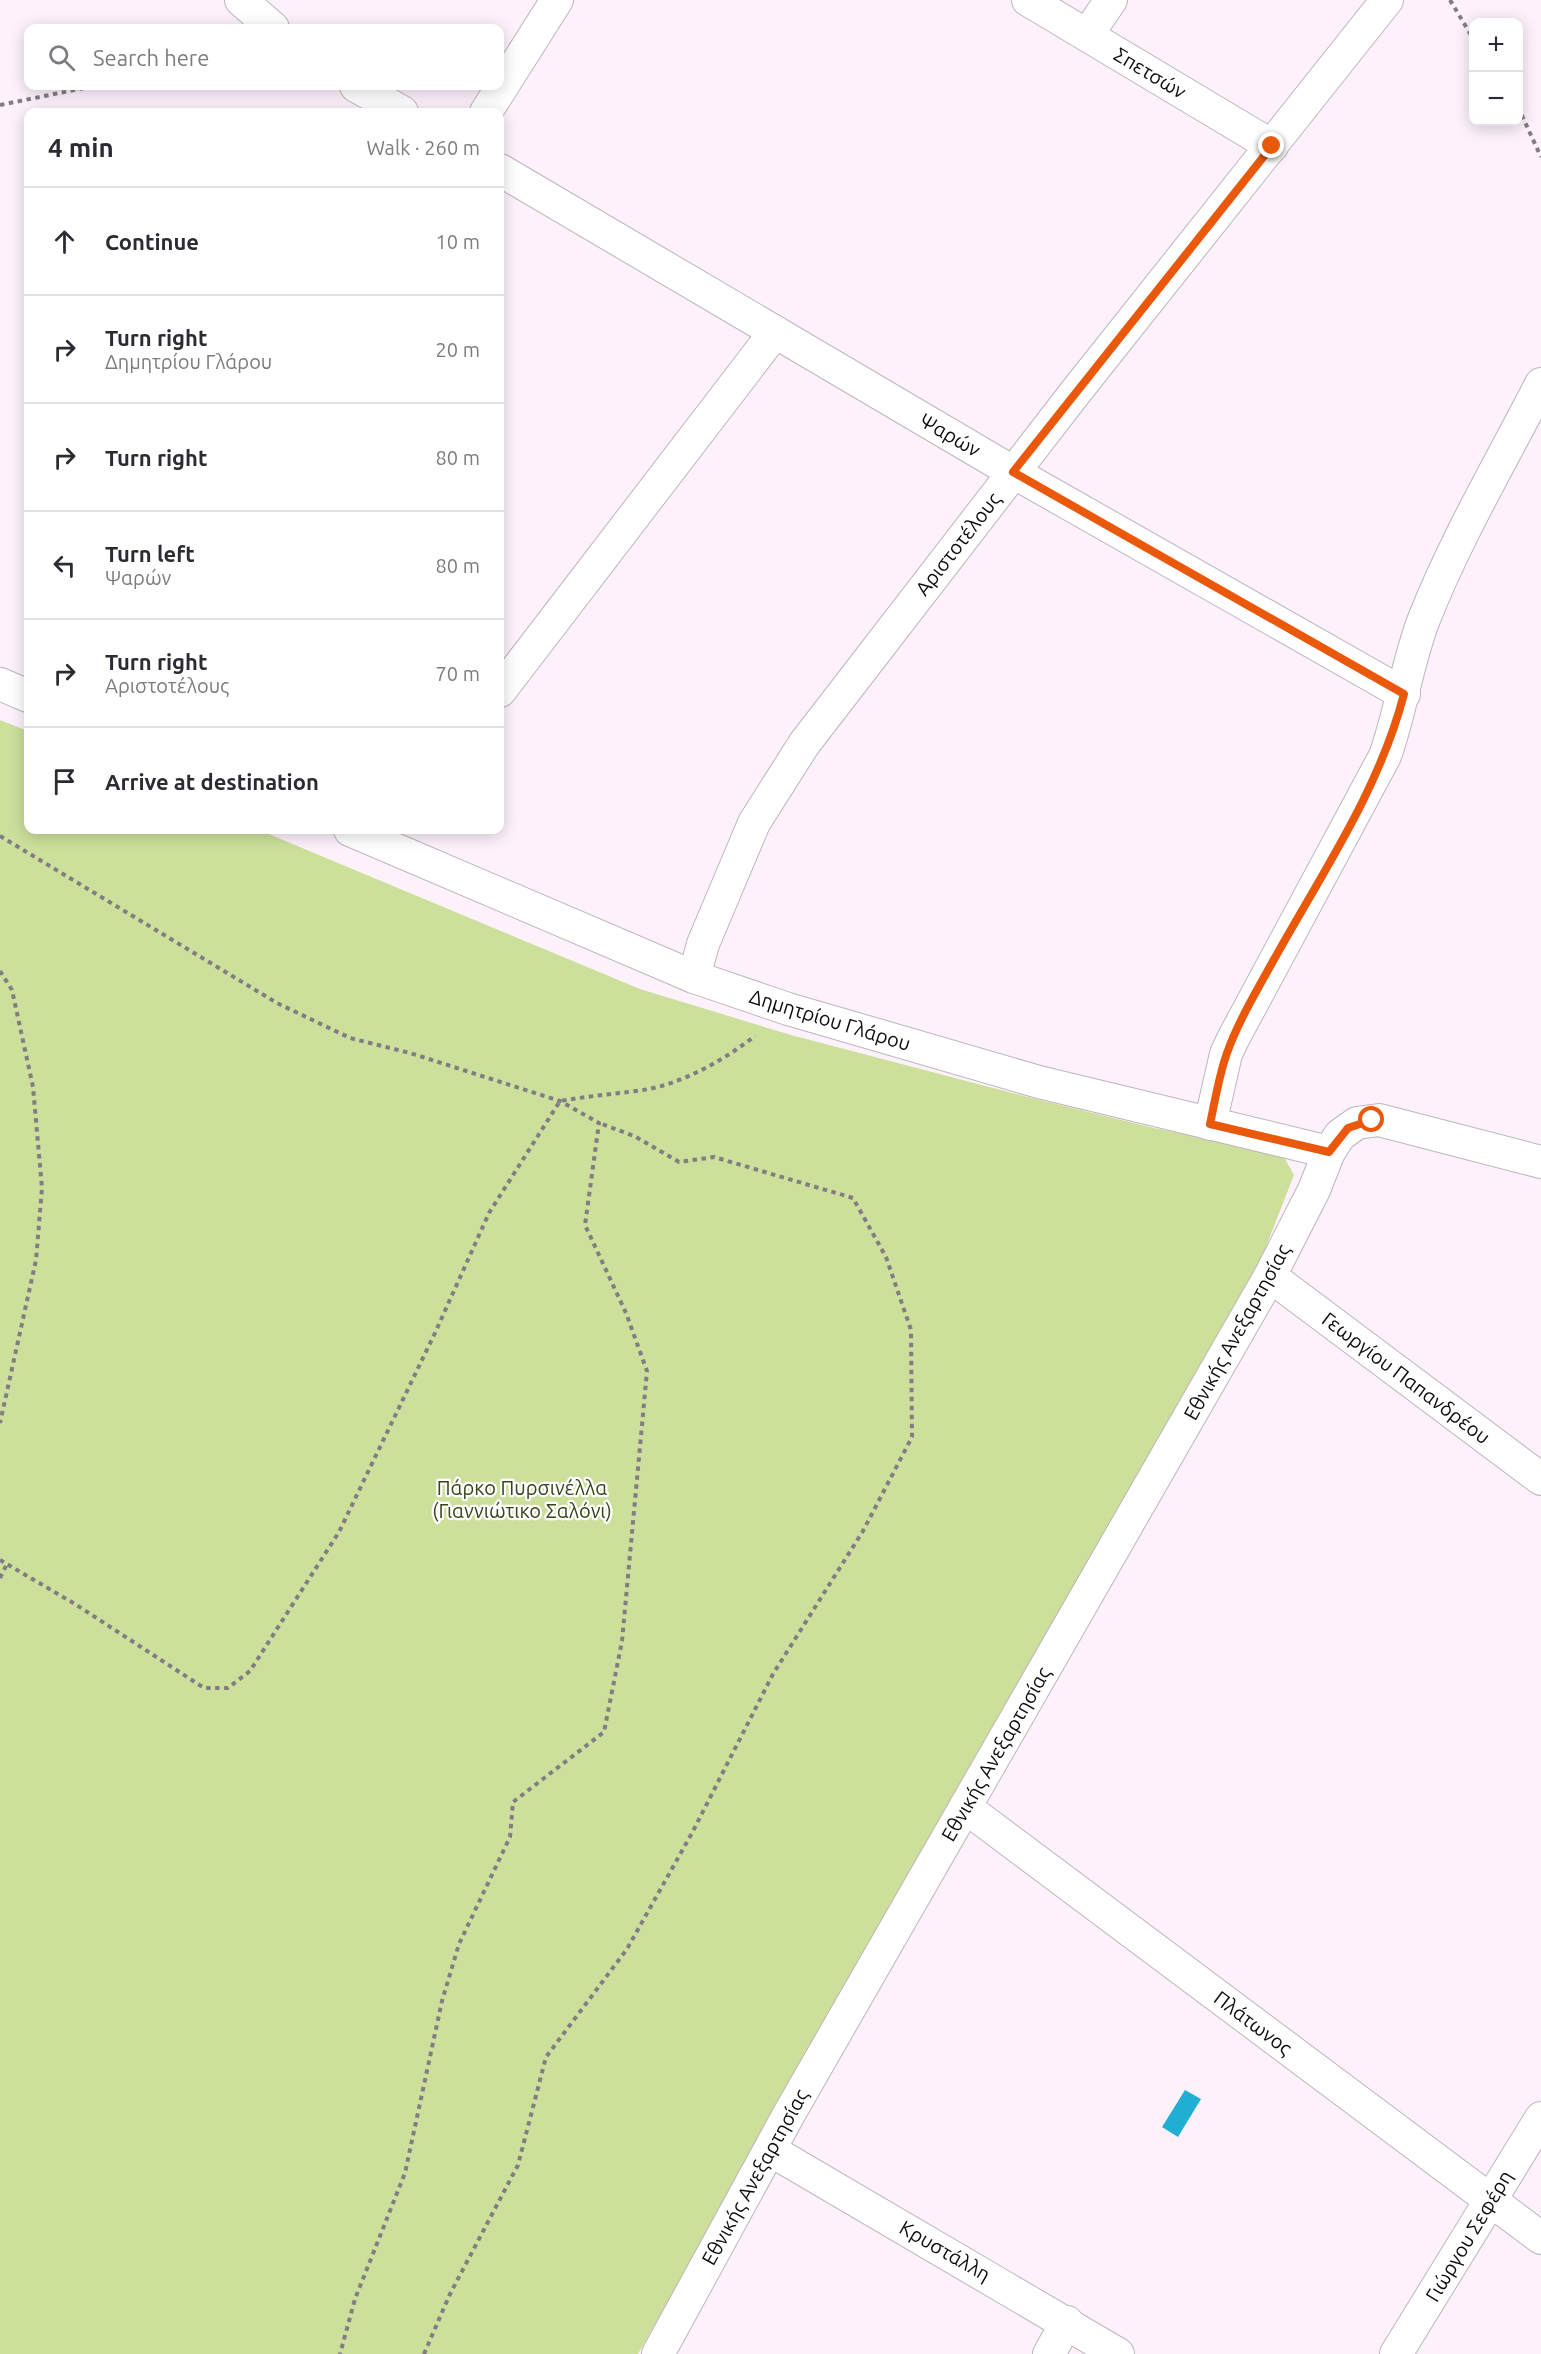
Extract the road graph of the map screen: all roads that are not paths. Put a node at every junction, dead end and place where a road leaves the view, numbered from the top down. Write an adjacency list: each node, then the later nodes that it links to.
1 (241, 0): 6 (street)
2 (557, 0): 8 (street)
3 (1028, 0): 7 (street, Σπετσών)
4 (1111, 0): 7 (street)
5 (1387, 0): 13 (street, Αριστοτέλους)
6 (268, 24)
7 (1087, 35): 13 (street, Σπετσών)
8 (504, 84)
9 (363, 90): 11 (street)
10 (500, 90): 12 (street)
11 (395, 108)
12 (489, 108)
13 (1272, 146): 17 (street, Αριστοτέλους)
14 (504, 172): 15 (street, Ψαρών)
15 (774, 332): 17 (street, Ψαρών); 19 (street)
16 (1541, 384): 21 (street)
17 (1013, 472): 21 (street, Ψαρών); 23 (street, Αριστοτέλους)
18 (0, 684): 20 (street)
19 (504, 686)
20 (24, 694)
21 (1404, 694): 24 (street)
22 (388, 836): 23 (street, Δημητρίου Γλάρου)
23 (694, 977): 24 (street, Δημητρίου Γλάρου)
24 (1210, 1124): 25 (street, Δημητρίου Γλάρου)
25 (1329, 1152): 26 (street, Εθνικής Ανεξαρτησίας); 27 (street, Εθνικής Ανεξαρτησίας)
26 (1541, 1162)
27 (1270, 1276): 28 (street, Γεωργίου Παπανδρέου); 29 (street, Εθνικής Ανεξαρτησίας)
28 (1541, 1479)
29 (965, 1808): 31 (street, Εθνικής Ανεξαρτησίας); 32 (street, Πλάτωνος)
30 (1541, 2118): 32 (street, Γιώργου Σεφέρη)
31 (770, 2150): 34 (street, Κρυστάλλη); 35 (street, Εθνικής Ανεξαρτησίας)
32 (1491, 2200): 33 (street, Πλάτωνος); 38 (street, Γιώργου Σεφέρη)
33 (1541, 2238)
34 (1067, 2322): 36 (street); 37 (street, Κρυστάλλη)
35 (658, 2354)
36 (1049, 2354)
37 (1118, 2354)
38 (1396, 2354)

